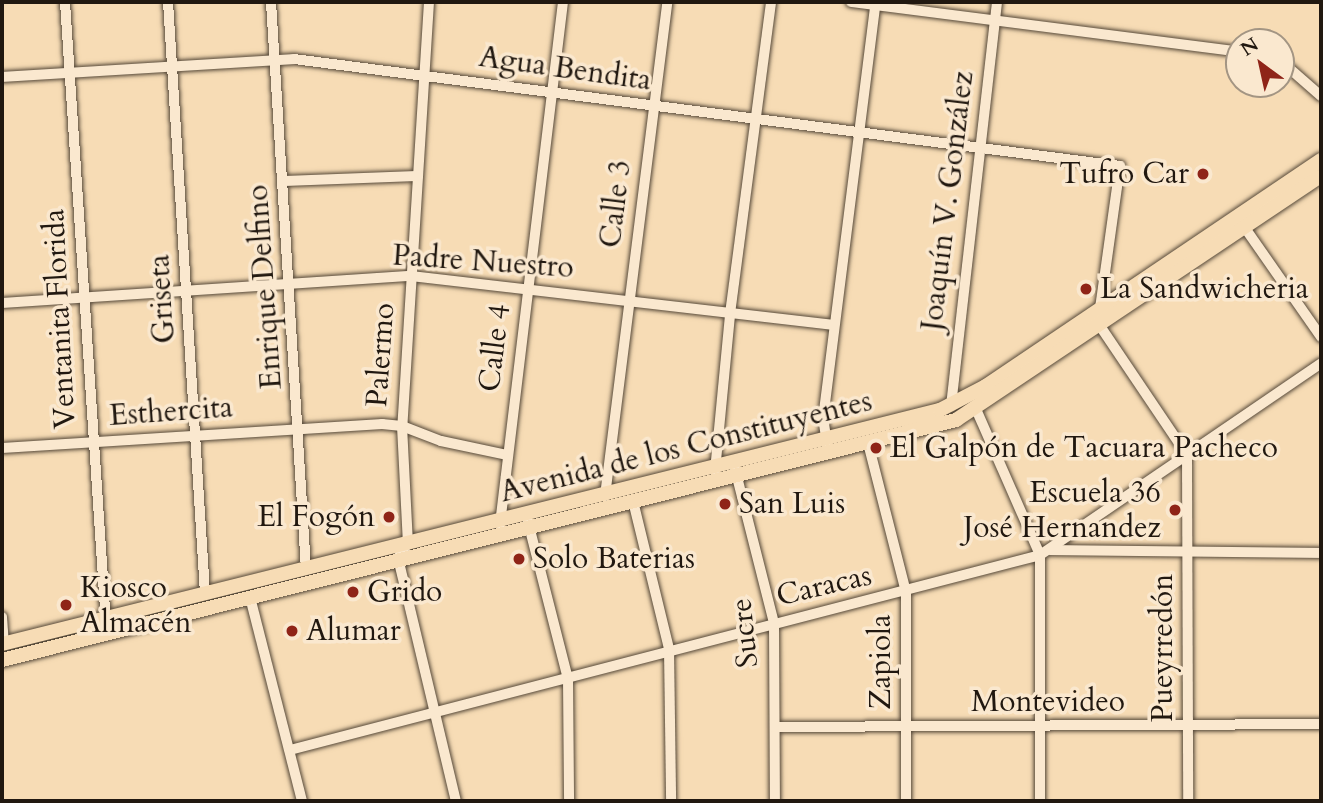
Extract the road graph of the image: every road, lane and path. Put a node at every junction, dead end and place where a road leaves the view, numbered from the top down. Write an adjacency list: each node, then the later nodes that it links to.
1 (65, 2): 15 (street, Ventanita Florida)
2 (168, 2): 14 (street, Griseta)
3 (271, 2): 13 (street, Enrique Delfino)
4 (429, 2): 16 (street, Palermo)
5 (563, 2): 19 (street, Calle 4)
6 (667, 2): 21 (street, Calle 3)
7 (771, 2): 22 (street)
8 (850, 2): 10 (street)
9 (997, 2): 11 (street, Joaquín V. González)
10 (876, 3): 11 (street); 23 (street)
11 (995, 21): 12 (street); 24 (street, Joaquín V. González)
12 (1225, 50)
13 (275, 59): 14 (street, Agua Bendita); 16 (street, Agua Bendita); 28 (street, Enrique Delfino)
14 (172, 65): 15 (street, Agua Bendita); 33 (street, Griseta)
15 (70, 73): 18 (street, Agua Bendita); 34 (street, Ventanita Florida)
16 (425, 73): 19 (street, Agua Bendita); 26 (street, Palermo)
17 (1295, 73): 20 (street)
18 (2, 76)
19 (552, 94): 21 (street, Agua Bendita); 32 (street, Calle 4)
20 (1321, 96)
21 (654, 106): 22 (street, Agua Bendita); 35 (street, Calle 3)
22 (756, 120): 23 (street, Agua Bendita); 38 (street)
23 (859, 133): 24 (street, Agua Bendita); 39 (street)
24 (980, 146): 37 (street, Agua Bendita); 43 (street, Joaquín V. González)
25 (1321, 160): 37 (main road, Avenida de los Constituyentes)
26 (418, 176): 28 (street); 30 (street, Palermo)
27 (1321, 176): 29 (main road, Avenida de los Constituyentes)
28 (283, 181): 31 (street, Enrique Delfino)
29 (1245, 228): 40 (main road, Avenida de los Constituyentes); 41 (street)
30 (411, 276): 31 (street, Padre Nuestro); 32 (street, Padre Nuestro); 45 (street, Palermo)
31 (289, 286): 33 (street, Padre Nuestro); 46 (street, Enrique Delfino)
32 (526, 289): 35 (street, Padre Nuestro); 52 (street, Calle 4)
33 (186, 291): 34 (street, Padre Nuestro); 47 (street, Griseta)
34 (83, 297): 36 (street, Padre Nuestro); 48 (street, Ventanita Florida)
35 (629, 298): 38 (street, Padre Nuestro); 56 (street, Calle 3)
36 (2, 303)
37 (1098, 311): 40 (street); 43 (main road, Avenida de los Constituyentes)
38 (730, 314): 39 (street, Padre Nuestro); 55 (street)
39 (834, 325): 50 (street)
40 (1100, 326): 44 (main road, Avenida de los Constituyentes); 53 (street)
41 (1321, 337)
42 (1321, 363): 53 (street, Caracas)
43 (951, 406): 50 (main road, Avenida de los Constituyentes)
44 (976, 409): 49 (main road, Avenida de los Constituyentes); 61 (street)
45 (402, 426): 46 (street, Esthercita); 52 (street, Esthercita); 60 (street, Palermo)
46 (298, 429): 47 (street, Esthercita); 65 (street, Enrique Delfino)
47 (195, 435): 48 (street, Esthercita); 67 (street, Griseta)
48 (92, 442): 51 (street, Esthercita); 71 (street, Ventanita Florida)
49 (868, 443): 50 (main road, Avenida de los Constituyentes); 66 (street, Zapiola)
50 (828, 447): 54 (main road, Avenida de los Constituyentes)
51 (2, 448)
52 (507, 455): 59 (street, Calle 4)
53 (1187, 455): 61 (street, Caracas); 62 (street, Pueyrredón)
54 (736, 470): 55 (main road, Avenida de los Constituyentes); 70 (street, Sucre)
55 (715, 475): 56 (main road, Avenida de los Constituyentes); 57 (main road, Avenida de los Constituyentes)
56 (605, 496): 58 (main road, Avenida de los Constituyentes)
57 (633, 501): 58 (main road, Avenida de los Constituyentes); 73 (street)
58 (528, 521): 59 (main road, Avenida de los Constituyentes); 75 (street)
59 (500, 527): 60 (main road, Avenida de los Constituyentes); 64 (main road, Avenida de los Constituyentes)
60 (408, 543): 64 (street); 65 (main road, Avenida de los Constituyentes)
61 (1045, 552): 62 (street); 66 (street, Caracas); 78 (street)
62 (1187, 552): 63 (street); 79 (street, Pueyrredón)
63 (1321, 553)
64 (398, 558): 68 (main road, Avenida de los Constituyentes); 76 (street)
65 (306, 569): 67 (main road, Avenida de los Constituyentes)
66 (905, 592): 70 (street, Caracas); 81 (street, Zapiola)
67 (205, 593): 71 (main road, Avenida de los Constituyentes)
68 (250, 597): 71 (main road, Avenida de los Constituyentes); 82 (street)
69 (2, 617): 72 (street)
70 (774, 623): 73 (street, Caracas); 80 (street, Sucre)
71 (106, 626): 72 (main road, Avenida de los Constituyentes); 74 (main road, Avenida de los Constituyentes)
72 (3, 644)
73 (669, 649): 75 (street, Caracas); 86 (street)
74 (2, 660)
75 (568, 679): 76 (street, Caracas); 85 (street)
76 (433, 712): 82 (street, Caracas); 84 (street)
77 (1321, 724): 79 (street, Montevideo)
78 (1040, 726): 79 (street, Montevideo); 81 (street, Montevideo); 89 (street)
79 (1188, 726): 90 (street, Pueyrredón)
80 (775, 727): 81 (street, Montevideo); 87 (street, Sucre)
81 (906, 727): 88 (street, Zapiola)
82 (289, 750): 83 (street)
83 (299, 800)
84 (456, 801)
85 (569, 801)
86 (671, 801)
87 (775, 801)
88 (905, 801)
89 (1040, 801)
90 (1188, 801)

